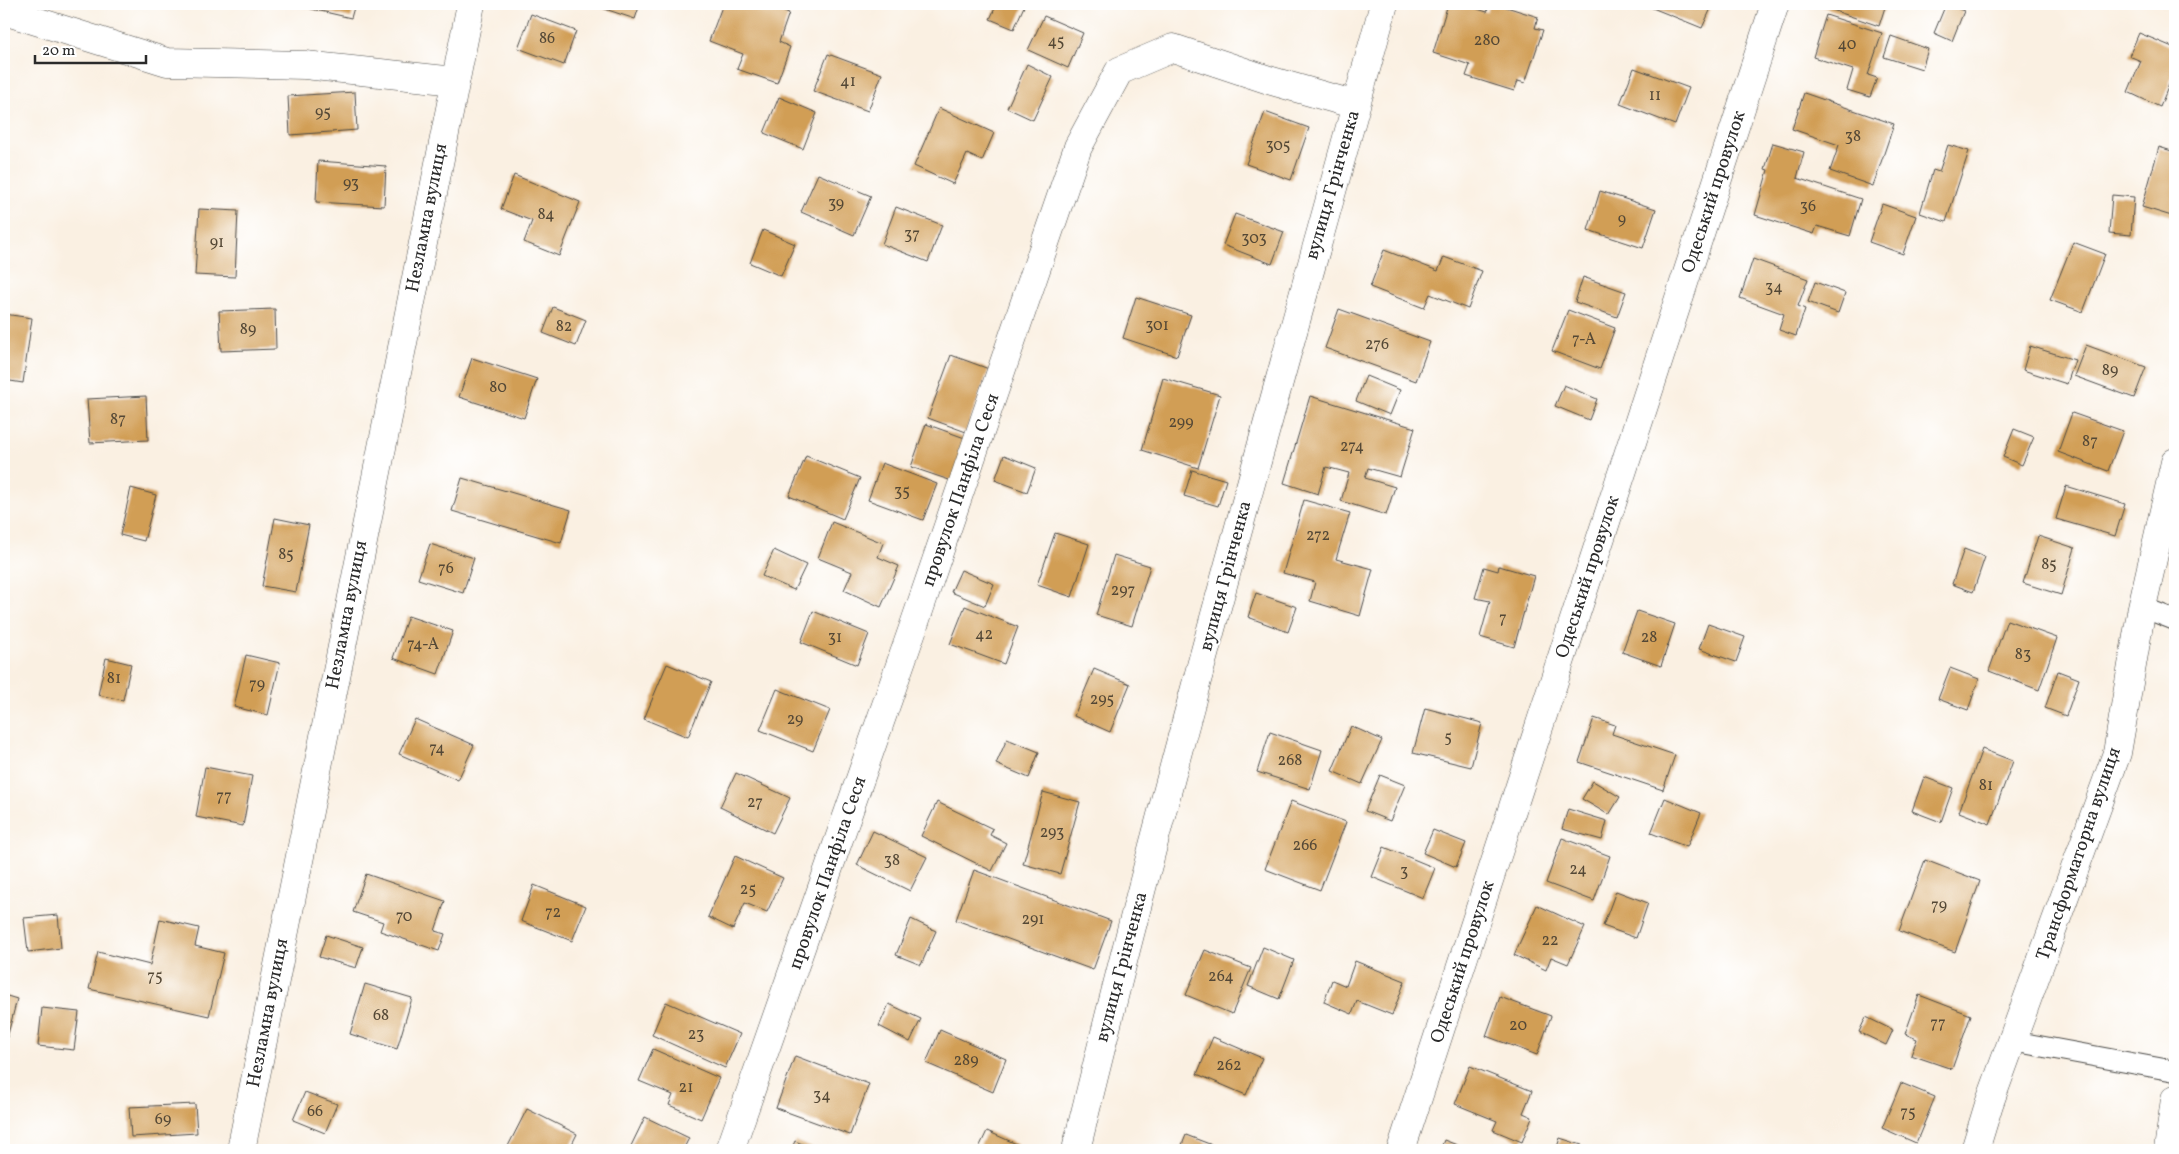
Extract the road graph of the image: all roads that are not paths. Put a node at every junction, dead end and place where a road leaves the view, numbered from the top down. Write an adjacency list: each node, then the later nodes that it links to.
1 (471, 4): 5 (street, Незламна вулиця)
2 (1384, 4): 6 (street, вулиця Грінченка)
3 (1775, 4): 17 (street, Одеський провулок)
4 (4, 12): 5 (street)
5 (455, 81): 14 (street, Незламна вулиця)
6 (1356, 105): 15 (street, провулок Панфіла Сеся); 16 (street, вулиця Грінченка)
7 (2175, 462): 8 (street, Трансформаторна вулиця)
8 (2142, 607): 9 (lane); 10 (street, Трансформаторна вулиця)
9 (2175, 620)
10 (2012, 1040): 11 (lane); 18 (street, Трансформаторна вулиця)
11 (2175, 1071)
12 (2175, 1099): 13 (street)
13 (2172, 1135)
14 (241, 1150)
15 (730, 1150)
16 (1076, 1150)
17 (1401, 1150)
18 (1975, 1150)

